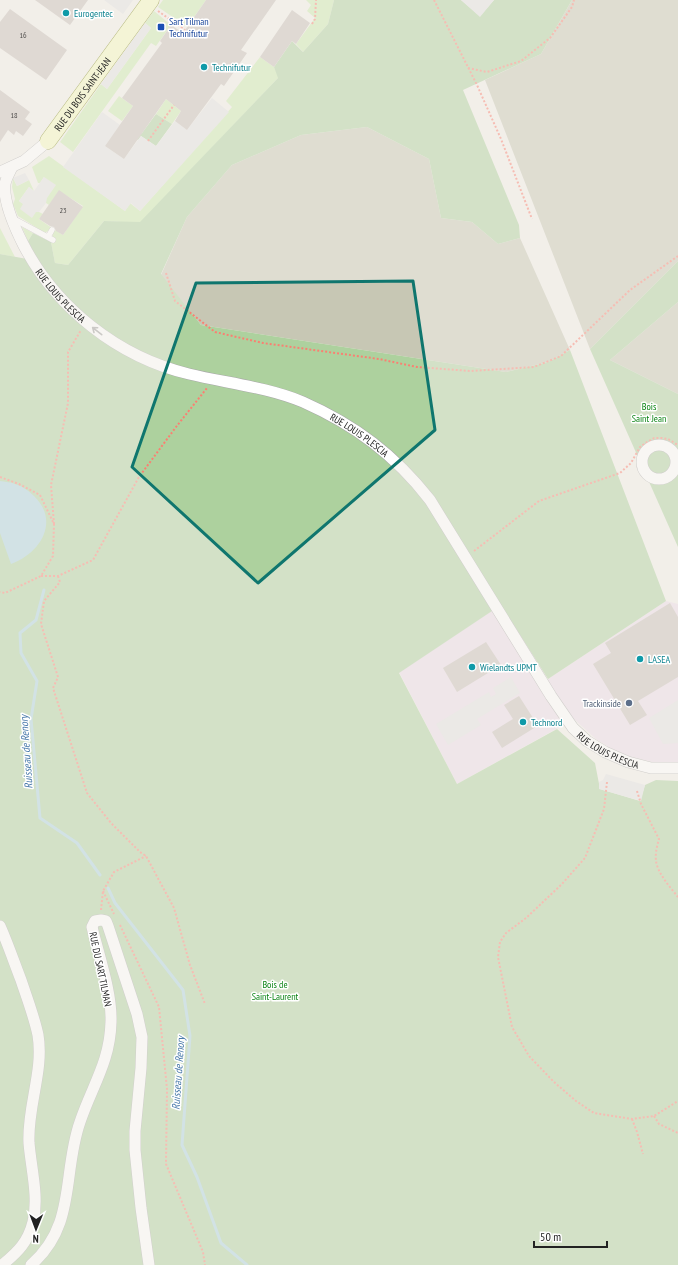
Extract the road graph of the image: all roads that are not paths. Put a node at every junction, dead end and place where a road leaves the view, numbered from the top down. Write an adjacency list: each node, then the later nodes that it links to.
1 (152, 4): 2 (street, RUE DU BOIS SAINT-JEAN)
2 (48, 141): 3 (street, RUE DU BOIS SAINT-JEAN)
3 (12, 167): 4 (street, RUE DU BOIS SAINT-JEAN); 5 (street, RUE LOUIS PLESCIA)
4 (0, 172)
5 (12, 218): 6 (lane); 7 (street, RUE LOUIS PLESCIA, one-way to 5)
6 (52, 230)
7 (678, 768)
8 (0, 926): 9 (street)
9 (2, 1265)
10 (31, 1265): 11 (street, RUE DU SART TILMAN)
11 (149, 1265)

